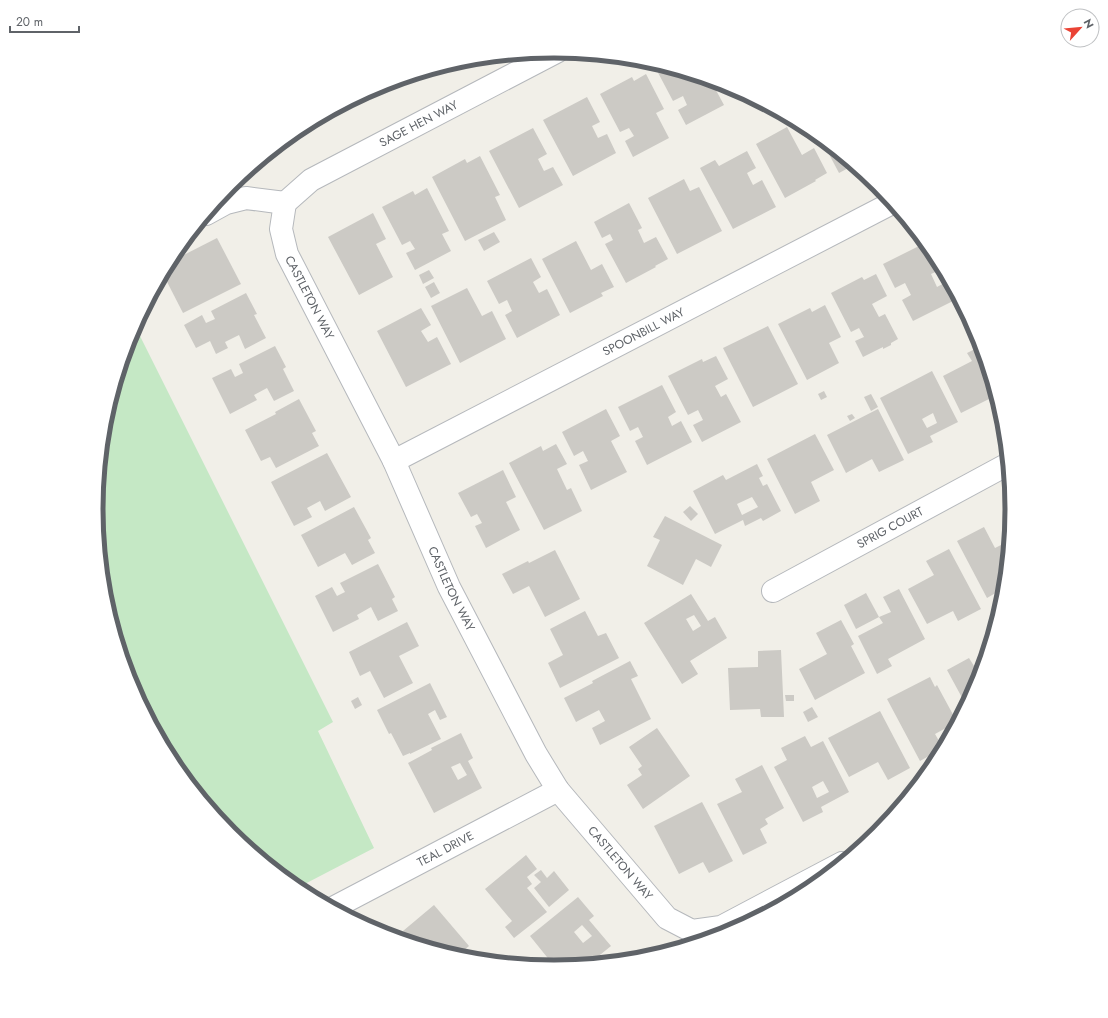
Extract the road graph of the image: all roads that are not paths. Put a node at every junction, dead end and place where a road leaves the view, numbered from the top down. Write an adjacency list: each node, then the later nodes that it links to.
1 (544, 58): 2 (street, SAGE HEN WAY)
2 (285, 202): 3 (street); 5 (street, CASTLETON WAY)
3 (220, 206)
4 (887, 206): 5 (street, SPOONBILL WAY)
5 (394, 461): 8 (street, CASTLETON WAY)
6 (1003, 467): 7 (street, SPRIG COURT)
7 (773, 591)
8 (558, 790): 9 (street, CASTLETON WAY); 10 (street, TEAL DRIVE)
9 (814, 877)
10 (339, 905)

